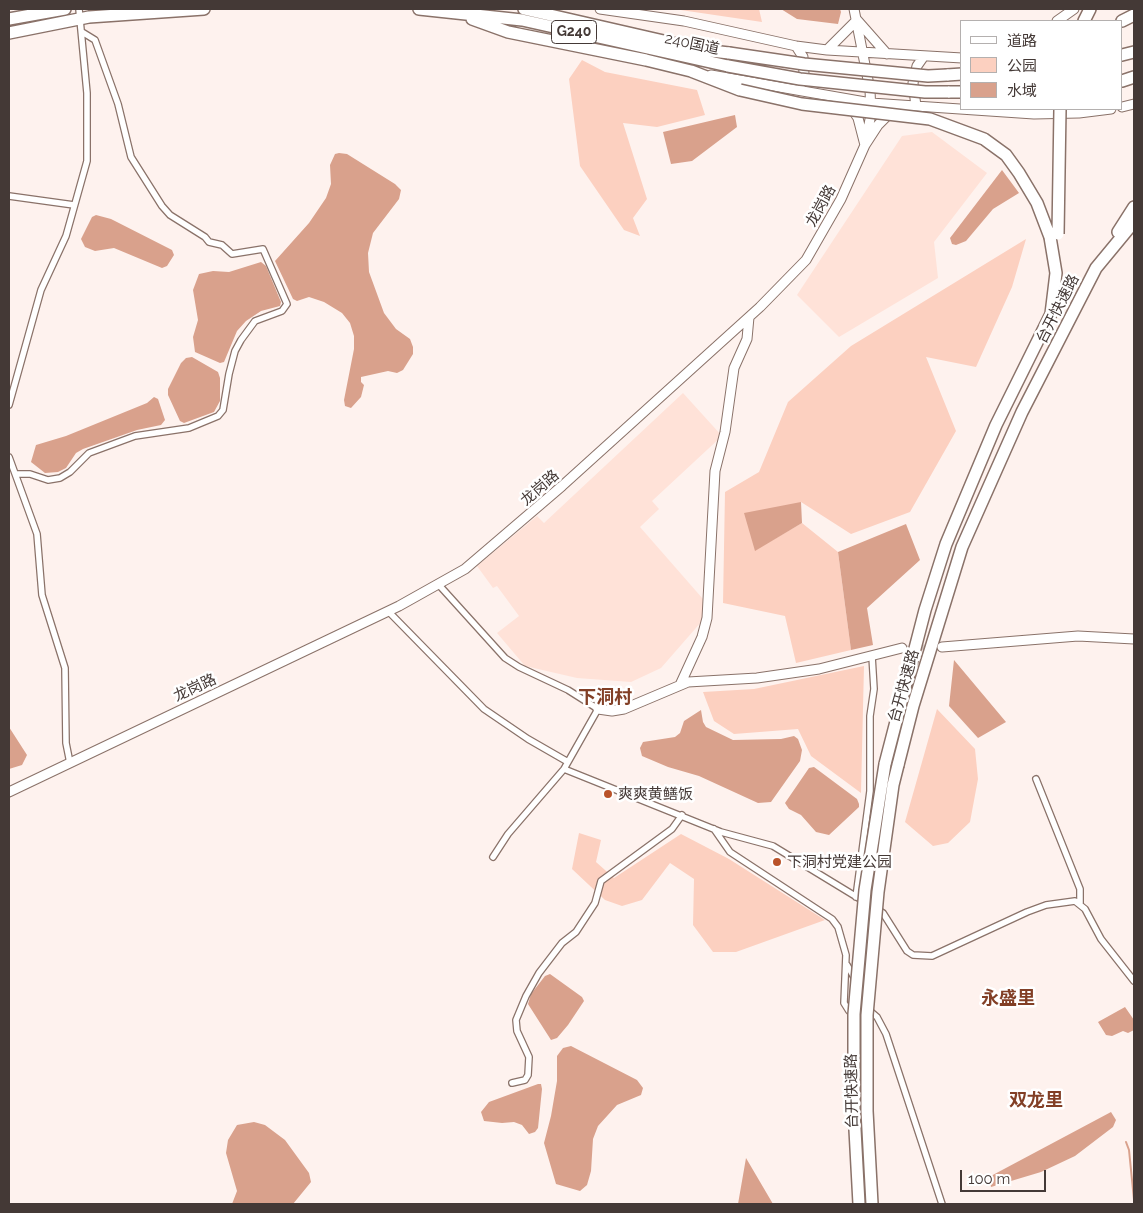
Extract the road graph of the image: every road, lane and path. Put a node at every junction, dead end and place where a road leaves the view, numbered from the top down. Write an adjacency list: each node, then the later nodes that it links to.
1 (64, 9): 11 (highway)
2 (204, 9): 9 (highway)
3 (419, 9): 8 (highway, 240国道 / G240)
4 (524, 9): 24 (highway, 240国道 / G240, bridge)
5 (600, 9): 17 (main road)
6 (854, 9): 12 (main road, 龙岗路)
7 (1074, 9): 13 (main road)
8 (452, 12): 23 (highway); 26 (highway, 240国道 / G240, bridge)
9 (80, 14): 15 (street); 16 (highway)
10 (1134, 15): 14 (highway)
11 (9, 18)
12 (857, 20): 18 (main road); 19 (main road, 龙岗路); 20 (main road)
13 (1058, 20)
14 (1123, 21)
15 (82, 32): 37 (street); 45 (street)
16 (9, 33)
17 (796, 46): 18 (main road); 25 (main road)
18 (827, 50): 19 (main road)
19 (864, 52): 20 (main road); 28 (main road, 龙岗路)
20 (887, 54): 21 (main road)
21 (924, 56): 22 (main road); 30 (main road)
22 (960, 58)
23 (691, 71): 25 (main road); 40 (highway, bridge)
24 (960, 74)
25 (796, 90): 27 (main road)
26 (960, 92)
27 (843, 98): 28 (main road); 35 (main road)
28 (871, 103): 29 (main road); 35 (main road, 龙岗路)
29 (900, 105): 30 (main road); 35 (main road)
30 (916, 106): 31 (main road)
31 (960, 109)
32 (975, 110): 34 (main road)
33 (1060, 110): 40 (highway, bridge)
34 (1103, 110)
35 (865, 145): 42 (main road, 龙岗路)
36 (9, 196): 37 (street)
37 (74, 205): 43 (street)
38 (1134, 208): 41 (highway)
39 (1134, 222): 41 (highway, 台开快速路)
40 (1054, 235): 68 (highway, 台开快速路, bridge)
41 (1096, 268): 69 (highway, 台开快速路, bridge)
42 (749, 317): 46 (main road, 龙岗路); 52 (main road)
43 (9, 405)
44 (9, 457): 45 (street)
45 (16, 474): 55 (street)
46 (438, 585): 47 (main road, 龙岗路); 53 (street)
47 (388, 611): 54 (street); 55 (main road, 龙岗路)
48 (1134, 639): 49 (main road)
49 (942, 647)
50 (902, 648): 51 (main road)
51 (872, 656): 52 (main road); 62 (street)
52 (680, 685): 53 (main road)
53 (598, 710): 54 (street)
54 (568, 762): 56 (street)
55 (70, 763): 58 (main road, 龙岗路)
56 (564, 769): 59 (street); 61 (street)
57 (1036, 779): 63 (street)
58 (9, 792)
59 (682, 815): 60 (street); 67 (street)
60 (714, 829): 62 (street); 64 (street)
61 (493, 857)
62 (856, 897): 63 (street)
63 (1080, 903): 65 (street)
64 (847, 965): 66 (street); 66 (street)
65 (1134, 981)
66 (877, 1017): 70 (street)
67 (512, 1083)
68 (859, 1204)
69 (872, 1204)
70 (942, 1204)

